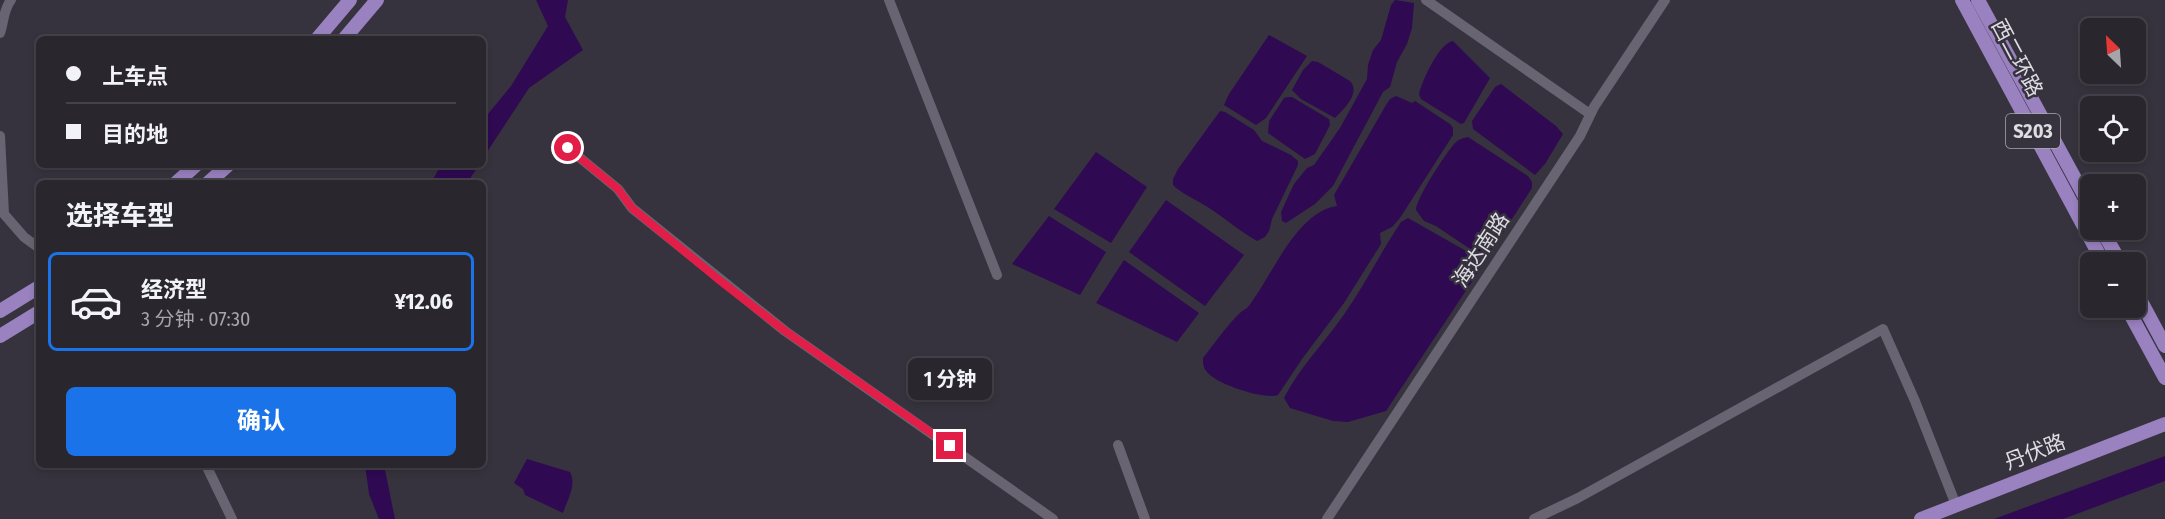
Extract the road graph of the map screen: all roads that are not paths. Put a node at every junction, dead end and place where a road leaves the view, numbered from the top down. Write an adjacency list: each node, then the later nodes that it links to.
1 (10, 0): 9 (street)
2 (350, 0): 10 (main road)
3 (377, 0): 11 (main road)
4 (889, 0): 22 (street)
5 (1426, 0): 12 (street)
6 (1665, 0): 12 (street, 海达南路)
7 (1962, 0): 21 (main road, 西二环路 / S203)
8 (1978, 0): 19 (main road, 西二环路 / S203)
9 (0, 33)
10 (320, 36)
11 (347, 36)
12 (1590, 114): 38 (street, 海达南路)
13 (0, 136): 20 (street)
14 (568, 148): 36 (street)
15 (193, 168): 17 (main road)
16 (225, 168): 18 (main road)
17 (179, 180)
18 (211, 180)
19 (2080, 188)
20 (36, 246)
21 (2098, 252)
22 (998, 275)
23 (36, 289): 24 (main road)
24 (0, 311)
25 (2146, 311): 29 (main road)
26 (36, 314): 28 (main road)
27 (2132, 318): 30 (main road)
28 (0, 336)
29 (2165, 346)
30 (2165, 378)
31 (2165, 424): 34 (main road, 丹伏路)
32 (1118, 445): 37 (street)
33 (207, 468): 35 (street)
34 (1956, 505): 39 (street); 40 (main road, 丹伏路)
35 (232, 519)
36 (1053, 519)
37 (1145, 519)
38 (1327, 519)
39 (1534, 519)
40 (1921, 519)

